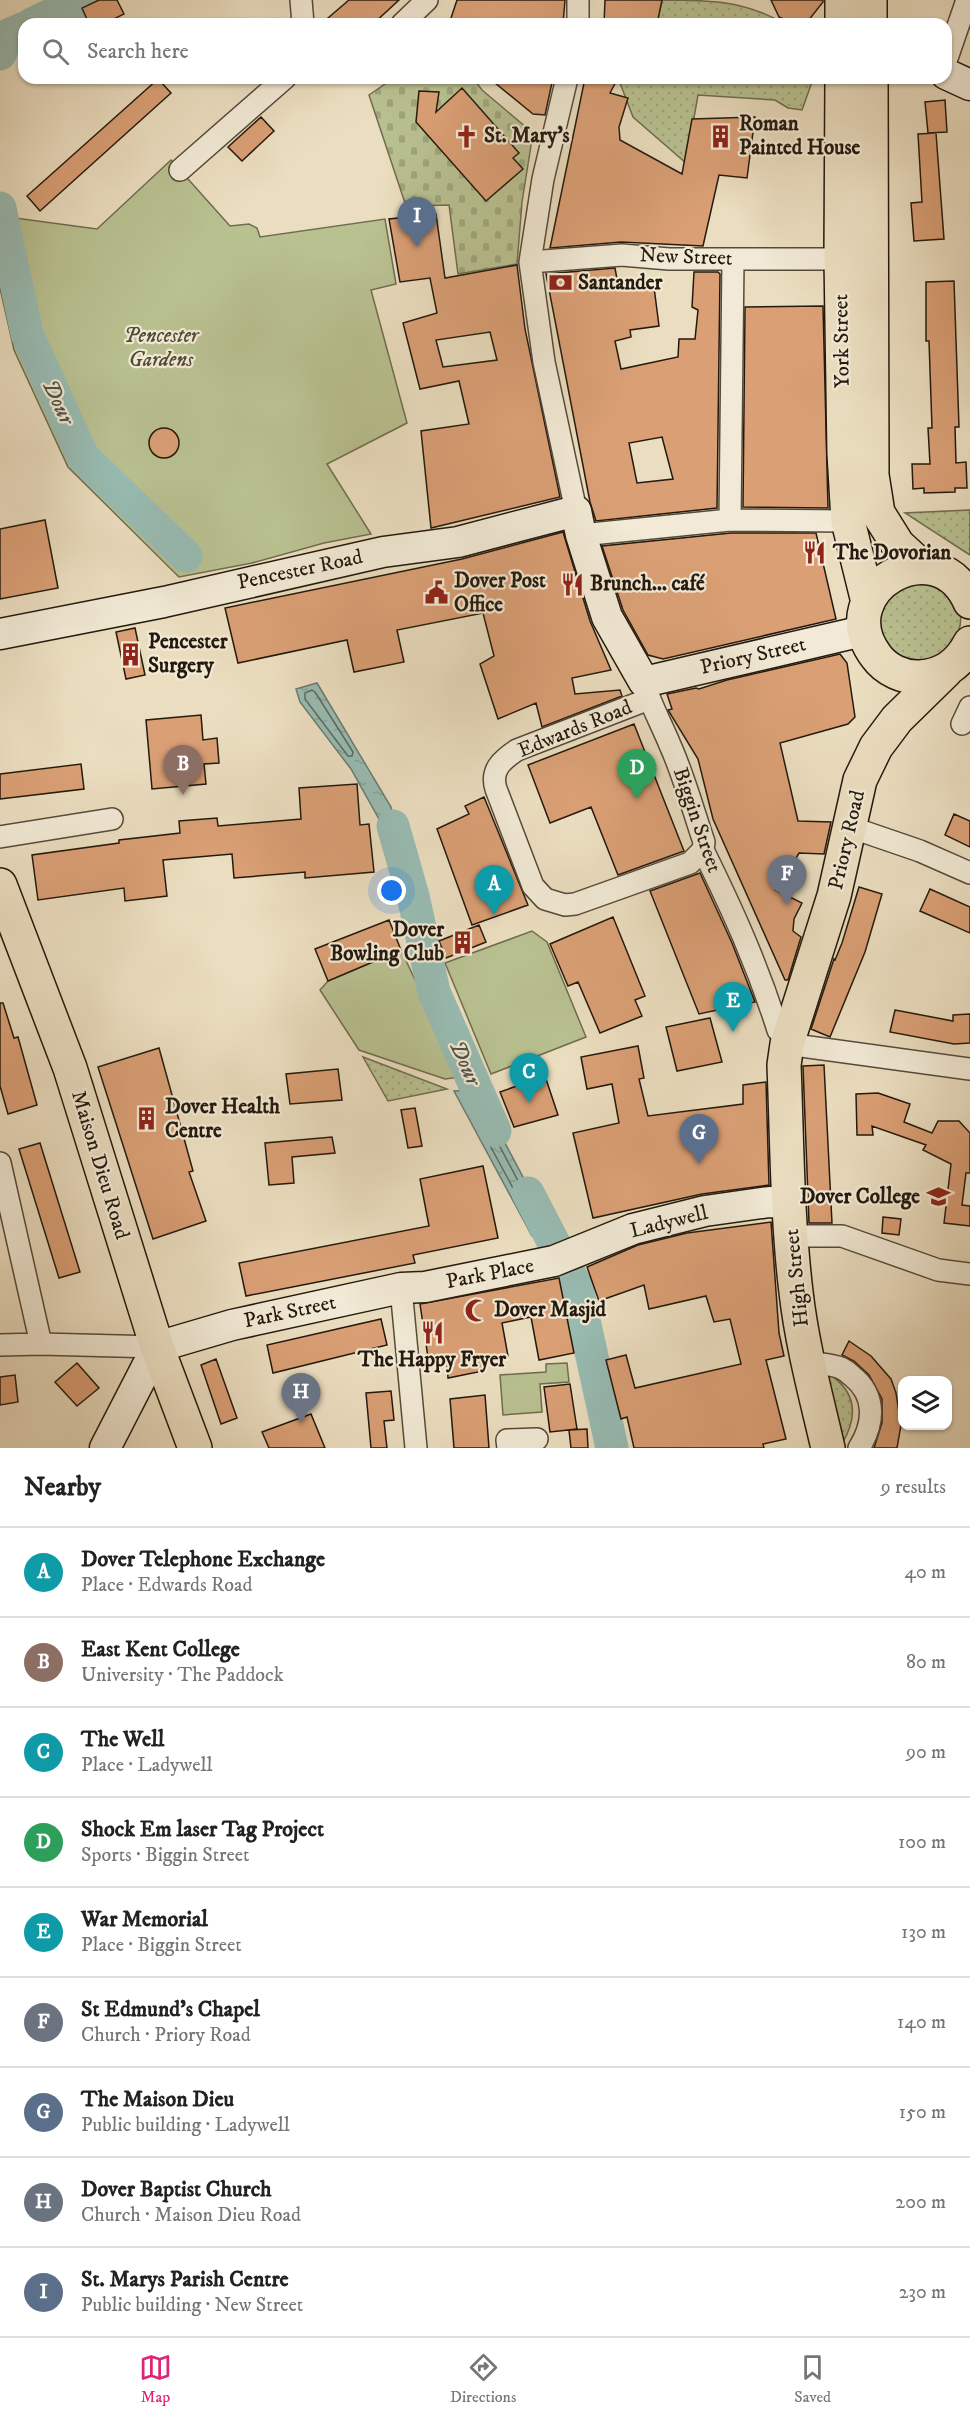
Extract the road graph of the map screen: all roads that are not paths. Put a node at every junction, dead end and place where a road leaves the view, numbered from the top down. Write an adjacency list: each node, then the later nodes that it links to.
1 (302, 0): 7 (street)
2 (427, 0): 8 (street)
3 (578, 0): 9 (street)
4 (842, 0): 10 (main road)
5 (870, 0): 11 (main road)
6 (967, 0): 12 (street)
7 (303, 18)
8 (408, 18)
9 (578, 18)
10 (842, 18)
11 (870, 18)
12 (952, 41)
13 (952, 77): 18 (street)
14 (278, 84): 19 (street)
15 (566, 84): 22 (street)
16 (842, 84): 20 (main road, York Street)
17 (870, 84): 20 (main road, York Street)
18 (970, 86)
19 (180, 170)
20 (856, 259): 21 (street, New Street); 24 (main road, York Street); 26 (main road, York Street)
21 (733, 260): 22 (street, New Street); 23 (street)
22 (541, 262): 25 (street)
23 (730, 520): 24 (street); 25 (street)
24 (848, 521): 28 (main road, York Street)
25 (578, 523): 29 (street, Pencester Road); 31 (street, Biggin Street)
26 (945, 574): 27 (main road, York Street); 28 (main road)
27 (970, 602)
28 (865, 616): 30 (main road, York Street); 31 (street, Priory Street)
29 (0, 633)
30 (963, 654): 33 (main road, Priory Road)
31 (646, 690): 35 (street, Biggin Street); 35 (street, Edwards Road)
32 (112, 819): 34 (street)
33 (850, 827): 36 (street); 38 (main road, Priory Road)
34 (0, 837)
35 (703, 850): 38 (street, Biggin Street)
36 (970, 873)
37 (0, 885): 49 (main road, Maison Dieu Road)
38 (788, 1039): 39 (street); 42 (main road, High Street)
39 (970, 1069)
40 (0, 1163): 41 (street)
41 (5, 1200): 47 (street)
42 (790, 1203): 43 (main road, High Street); 44 (street, Ladywell)
43 (791, 1236): 45 (street); 50 (main road, High Street)
44 (561, 1259): 46 (street, Park Place)
45 (970, 1274)
46 (413, 1287): 49 (street, Park Street); 54 (street)
47 (41, 1344): 48 (street); 49 (street)
48 (0, 1346)
49 (157, 1347): 52 (street); 53 (main road, Maison Dieu Road)
50 (808, 1362): 56 (main road, High Street); 57 (street)
51 (537, 1438): 55 (street)
52 (105, 1448)
53 (195, 1448)
54 (416, 1448)
55 (508, 1448)
56 (828, 1448)
57 (859, 1448)

